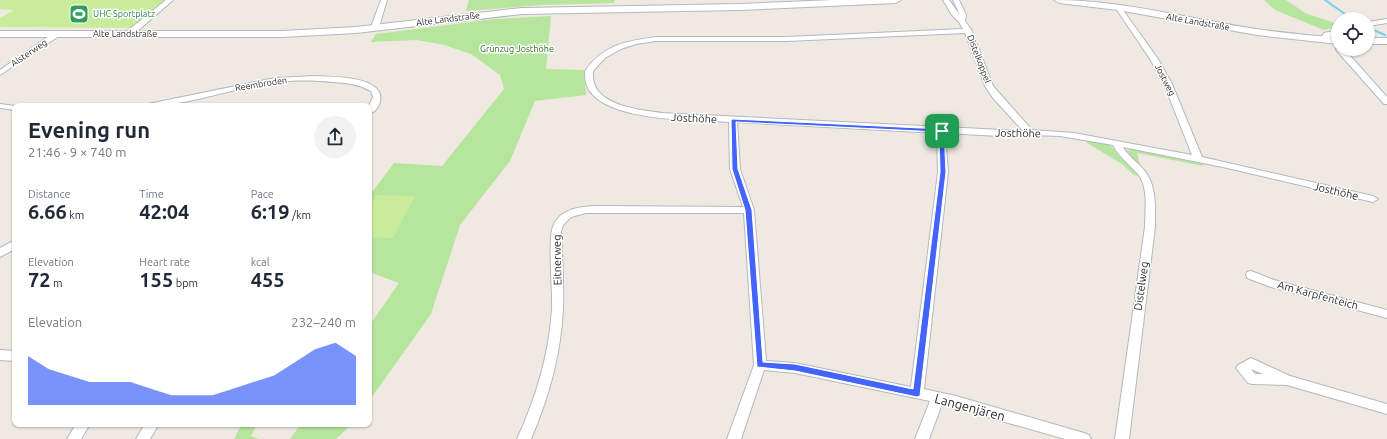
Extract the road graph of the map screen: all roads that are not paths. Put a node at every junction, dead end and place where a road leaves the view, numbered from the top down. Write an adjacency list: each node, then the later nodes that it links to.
1 (170, 0): 15 (street)
2 (384, 0): 11 (street)
3 (896, 0): 11 (main road, Alte Landstraße)
4 (946, 0): 9 (street, Distelkoppel)
5 (956, 0): 9 (street, Distelkoppel)
6 (1059, 0): 7 (main road, Alte Landstraße)
7 (1118, 7): 20 (main road, Alte Landstraße); 32 (street, Jostweg)
8 (1387, 21): 10 (street)
9 (962, 22): 12 (street, Distelkoppel)
10 (1375, 23)
11 (375, 28): 15 (main road, Alte Landstraße)
12 (968, 31): 28 (street, Josthöhe); 30 (street, Distelkoppel)
13 (0, 34): 14 (main road, Alte Landstraße)
14 (58, 34): 15 (main road, Alte Landstraße); 22 (street, Alsterweg)
15 (129, 34)
16 (1331, 34): 17 (street)
17 (1331, 40)
18 (1375, 41): 19 (main road)
19 (1387, 41)
20 (1331, 42)
21 (1346, 56): 23 (street)
22 (0, 73)
23 (1387, 102)
24 (165, 103): 27 (street, Reembroden)
25 (0, 106): 26 (street)
26 (12, 108)
27 (372, 108)
28 (733, 120): 29 (street, Josthöhe); 34 (street)
29 (942, 131): 30 (street, Josthöhe); 43 (street)
30 (1030, 132): 31 (street, Josthöhe)
31 (1117, 144): 32 (street, Josthöhe); 54 (street, Distelweg)
32 (1198, 159): 33 (street, Josthöhe)
33 (1373, 199)
34 (749, 210): 41 (street); 50 (street, Eitnerweg)
35 (12, 246): 36 (street)
36 (0, 253)
37 (1251, 275): 38 (street, Am Karpfenteich)
38 (1387, 314)
39 (0, 355): 40 (street)
40 (12, 356)
41 (760, 365): 43 (street, Langenjären); 51 (street)
42 (1287, 380): 45 (street)
43 (917, 394): 44 (street, Langenjären)
44 (938, 398): 52 (street); 53 (street, Langenjären)
45 (1387, 408)
46 (81, 427): 48 (street)
47 (150, 427): 49 (street)
48 (74, 439)
49 (143, 439)
50 (524, 439)
51 (734, 439)
52 (922, 439)
53 (1084, 439)
54 (1122, 439)

